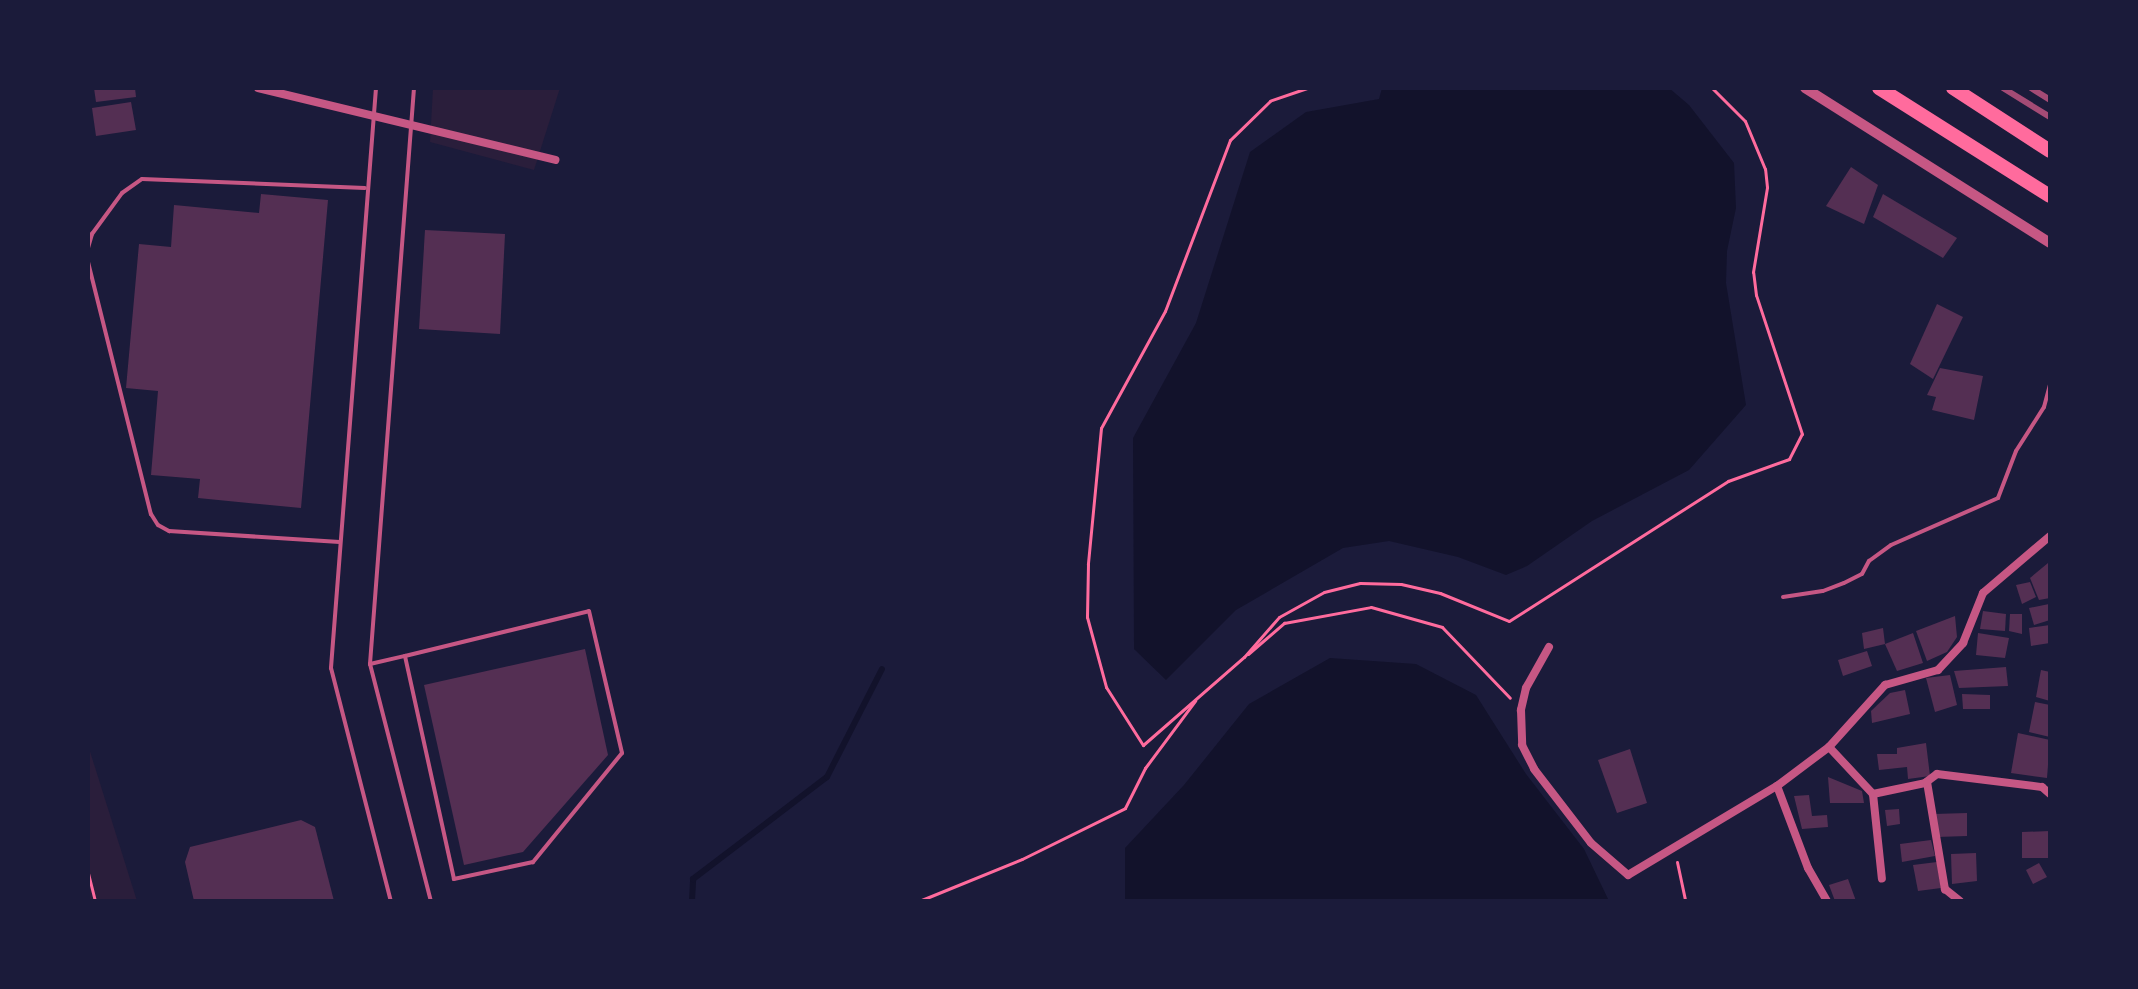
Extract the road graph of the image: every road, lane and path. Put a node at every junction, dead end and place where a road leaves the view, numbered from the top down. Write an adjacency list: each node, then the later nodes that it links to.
1 (258, 88): 10 (street)
2 (376, 88): 11 (lane)
3 (414, 88): 23 (lane)
4 (1307, 88): 22 (path)
5 (1712, 88): 22 (path)
6 (1805, 88): 13 (street)
7 (1879, 88): 12 (highway)
8 (1953, 88): 9 (highway)
9 (2050, 151)
10 (555, 160)
11 (366, 188): 14 (lane); 18 (lane)
12 (2050, 196)
13 (2050, 243)
14 (88, 248)
15 (88, 262): 18 (lane)
16 (2050, 385): 19 (lane)
17 (2050, 536): 25 (street)
18 (340, 542): 34 (lane)
19 (1783, 597)
20 (1549, 647): 24 (street)
21 (405, 656): 21 (lane); 23 (lane)
22 (1244, 657): 24 (path); 36 (path)
23 (370, 664): 35 (lane)
24 (1521, 710): 30 (street)
25 (1829, 747): 27 (street); 28 (street)
26 (1927, 782): 28 (street); 29 (street); 39 (street)
27 (1777, 786): 30 (street); 38 (street)
28 (1873, 794): 32 (street)
29 (2050, 794)
30 (1673, 847): 37 (path)
31 (88, 873): 33 (path)
32 (1882, 879)
33 (95, 901)
34 (391, 901)
35 (431, 901)
36 (919, 901)
37 (1685, 901)
38 (1827, 901)
39 (1960, 901)

